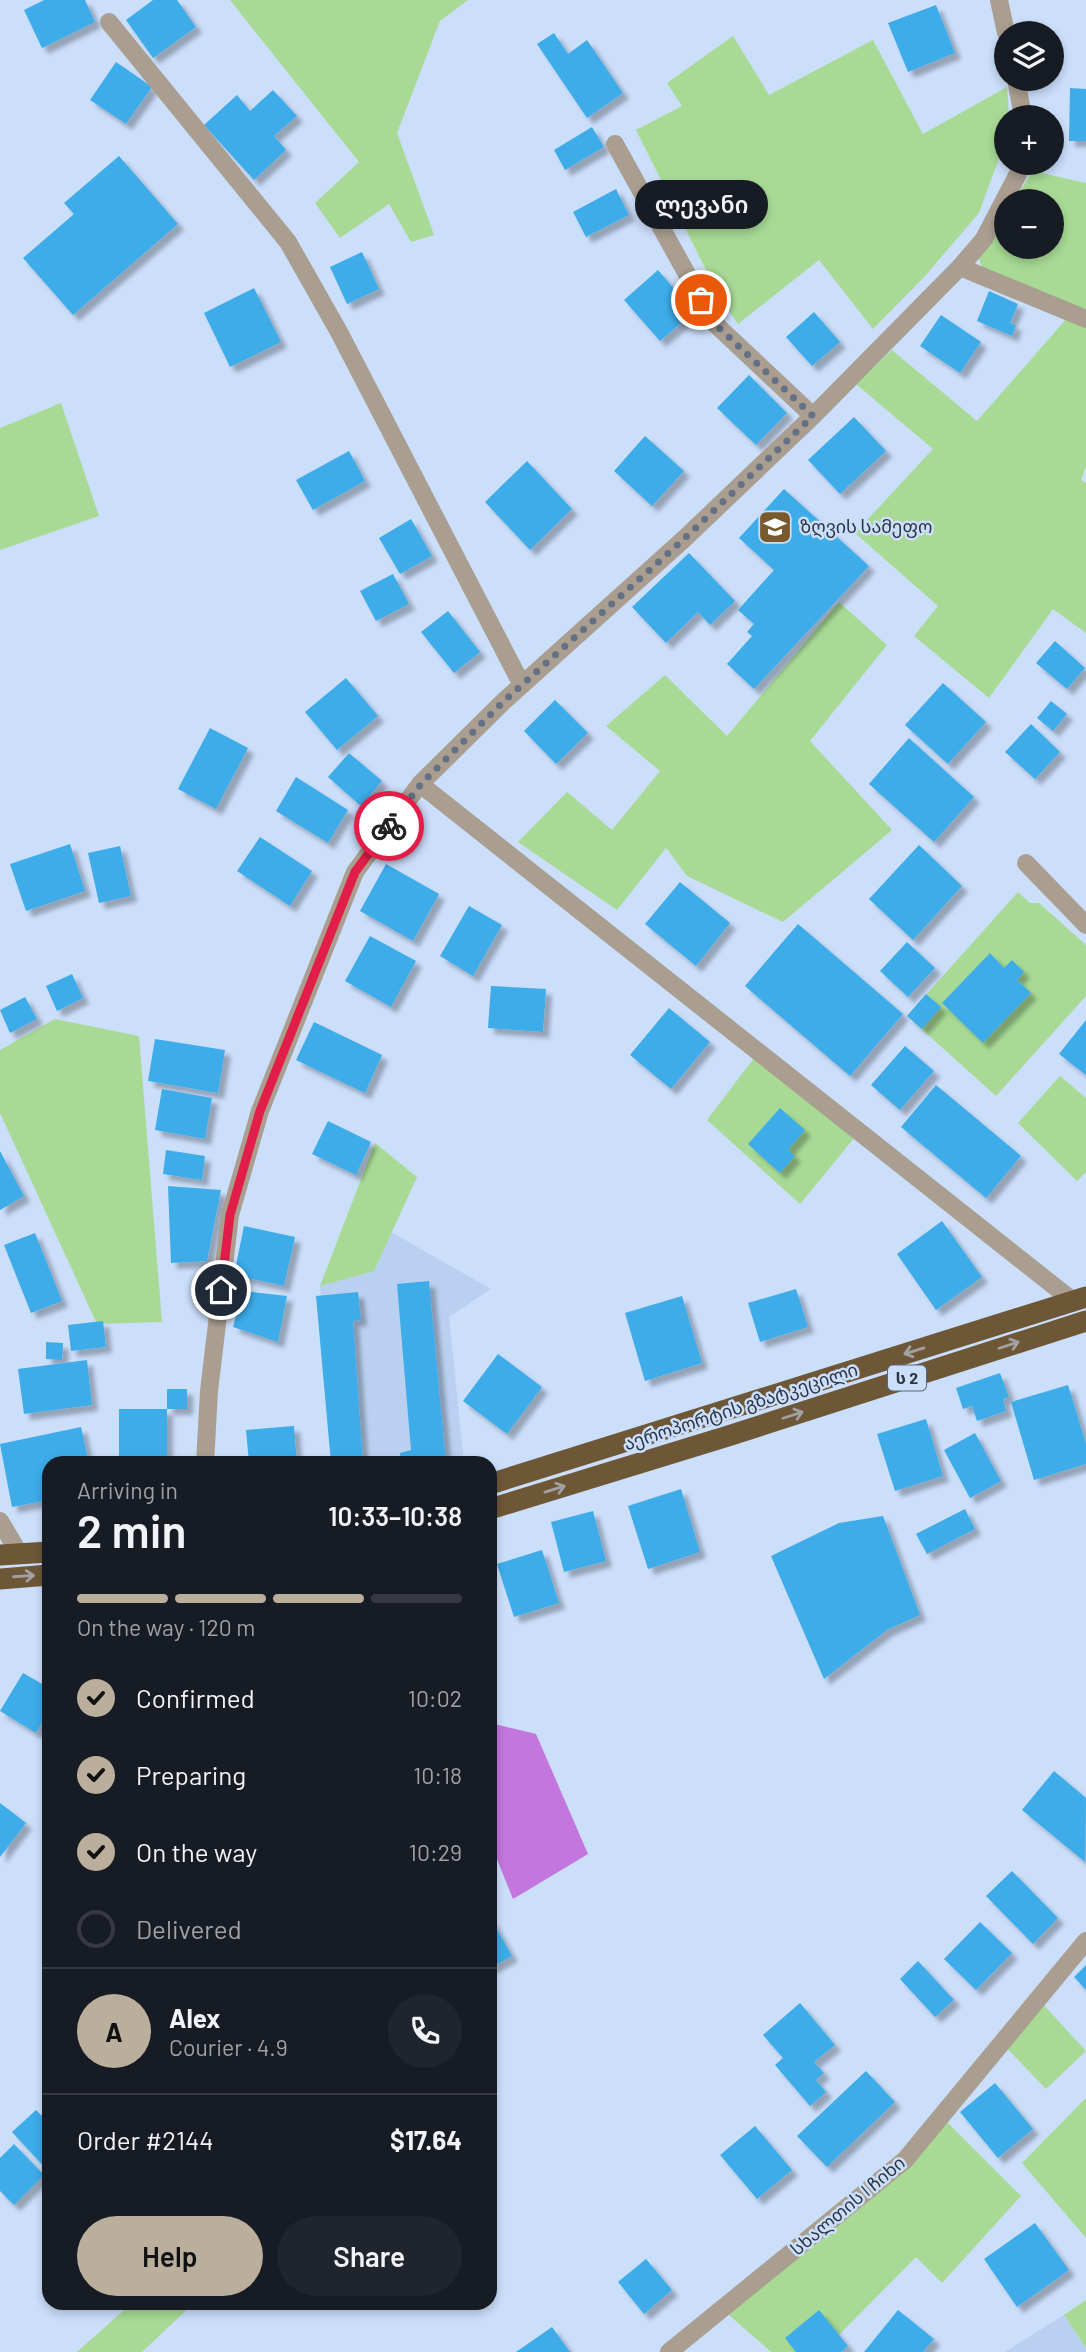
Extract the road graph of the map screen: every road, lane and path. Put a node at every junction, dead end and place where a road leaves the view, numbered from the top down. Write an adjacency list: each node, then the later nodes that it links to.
1 (999, 0): 2 (street)
2 (1003, 21)
3 (109, 22): 9 (street)
4 (615, 144): 8 (street)
5 (1017, 175): 6 (street)
6 (960, 267): 7 (street); 8 (street)
7 (1086, 319)
8 (813, 416): 9 (street)
9 (522, 685): 10 (street)
10 (421, 784): 13 (street); 15 (street)
11 (1026, 863): 12 (street)
12 (1086, 925)
13 (1079, 1299): 16 (highway, აეროპორტის გზატკეცილი / ს 2, one-way to 16)
14 (1086, 1321): 17 (highway, აეროპორტის გზატკეცილი / ს 2, one-way to 14)
15 (205, 1456)
16 (497, 1482)
17 (497, 1507)
18 (0, 1521): 20 (street)
19 (42, 1552): 20 (highway)
20 (10, 1554)
21 (42, 1575): 22 (highway, one-way to 21)
22 (0, 1578)
23 (1086, 1941): 24 (street, სხალთის I ჩიხი)
24 (669, 2352)

